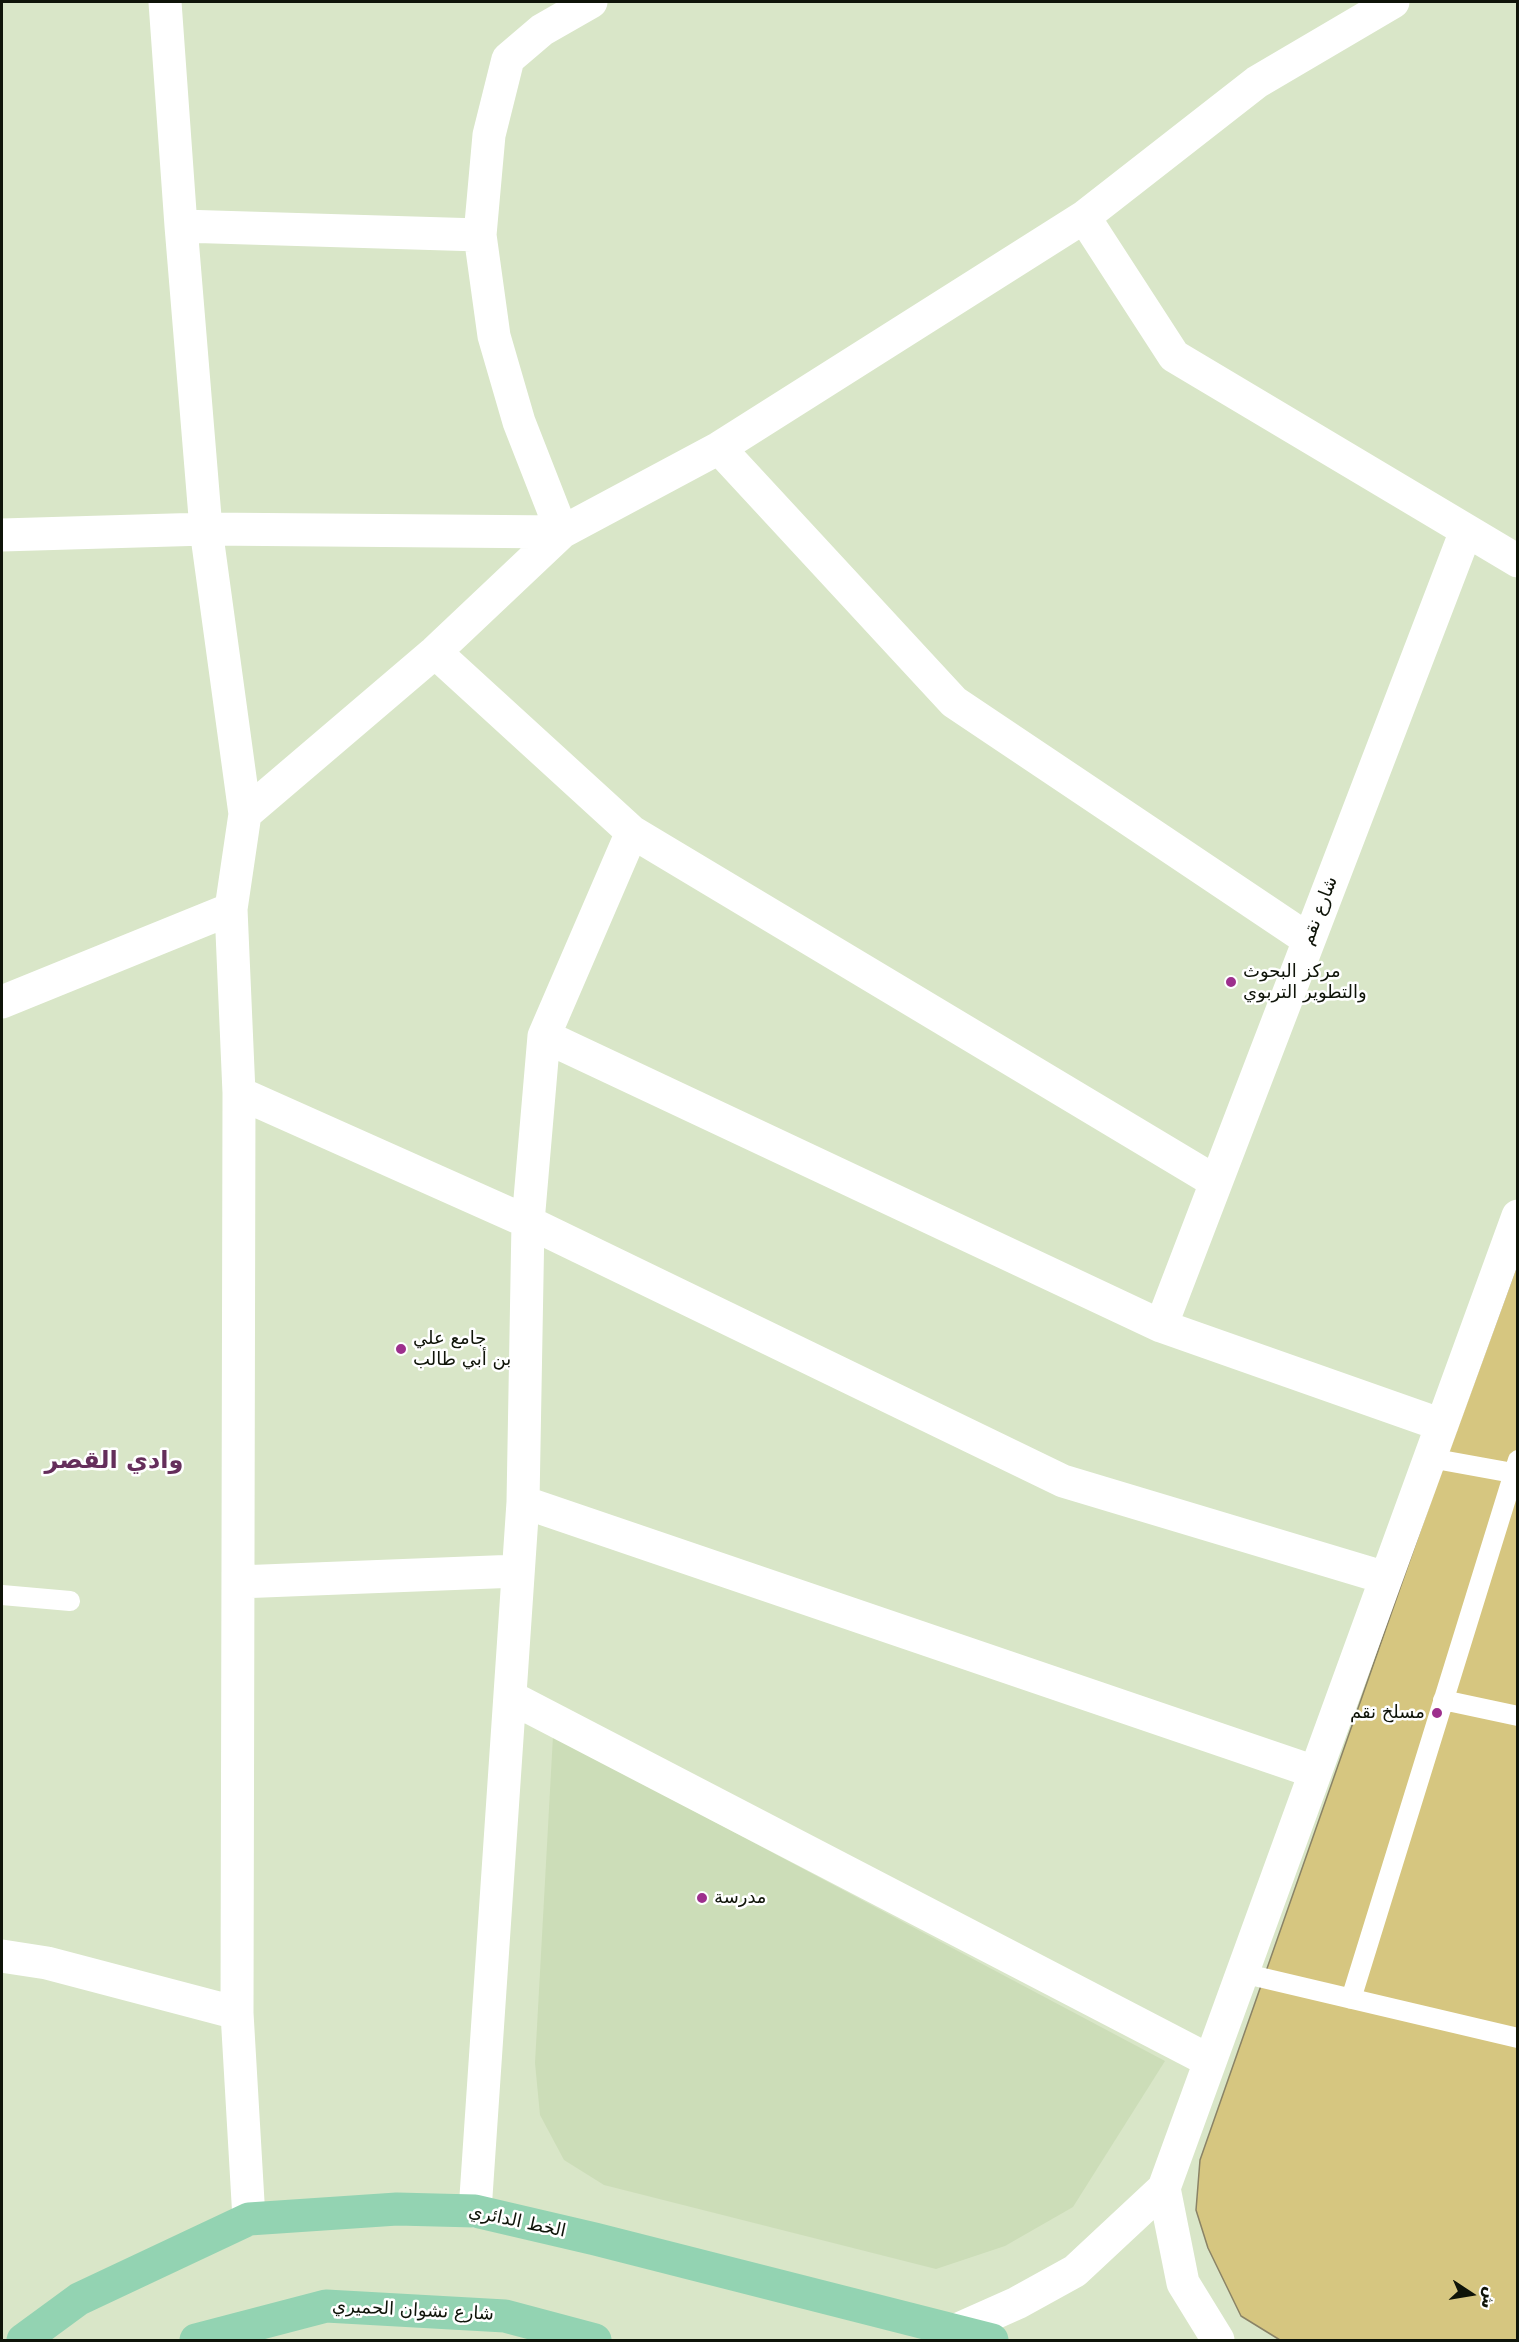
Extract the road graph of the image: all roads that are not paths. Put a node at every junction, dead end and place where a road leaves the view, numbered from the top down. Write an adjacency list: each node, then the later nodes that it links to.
1 (165, 2): 5 (street)
2 (591, 2): 6 (street)
3 (1393, 2): 4 (street)
4 (1084, 217): 7 (street); 9 (street)
5 (181, 226): 6 (street); 8 (street)
6 (480, 235): 10 (street)
7 (718, 448): 10 (street); 17 (street)
8 (206, 529): 10 (street); 11 (street); 14 (street)
9 (1466, 531): 12 (street); 17 (street, شارع نقم)
10 (562, 532): 13 (street)
11 (2, 535)
12 (1518, 561)
13 (435, 652): 14 (street); 15 (street)
14 (245, 814): 16 (street)
15 (632, 832): 19 (street); 21 (street)
16 (231, 909): 18 (street); 20 (street)
17 (1309, 940): 21 (street, شارع نقم)
18 (2, 1002)
19 (544, 1036): 23 (street); 24 (street)
20 (239, 1094): 23 (street); 31 (street)
21 (1216, 1182): 24 (street, شارع نقم)
22 (1518, 1216): 25 (street)
23 (528, 1222): 28 (street); 30 (street)
24 (1161, 1326): 25 (street)
25 (1442, 1425): 26 (street)
26 (1430, 1458): 27 (lane); 30 (street)
27 (1516, 1469): 35 (lane)
28 (523, 1502): 29 (street); 37 (street)
29 (518, 1572): 31 (street); 34 (street)
30 (1386, 1578): 37 (street)
31 (238, 1582): 42 (street)
32 (2, 1594): 33 (lane)
33 (70, 1601)
34 (510, 1697): 44 (street); 46 (street)
35 (1443, 1700): 36 (lane); 41 (lane)
36 (1518, 1716)
37 (1315, 1772): 40 (street)
38 (2, 1938): 39 (street)
39 (15, 1958): 42 (street)
40 (1242, 1973): 41 (lane); 44 (street)
41 (1351, 1999): 43 (lane)
42 (237, 2013): 47 (street)
43 (1518, 2038)
44 (1210, 2061): 45 (street)
45 (1164, 2188): 48 (street); 53 (street)
46 (475, 2211): 47 (main road, الخط الدائري); 48 (main road, الخط الدائري)
47 (249, 2219): 49 (main road, الخط الدائري)
48 (954, 2331): 52 (main road, الخط الدائري)
49 (23, 2340)
50 (196, 2340): 51 (main road, شارع نشوان الحميري)
51 (595, 2340)
52 (992, 2340)
53 (1218, 2340)

